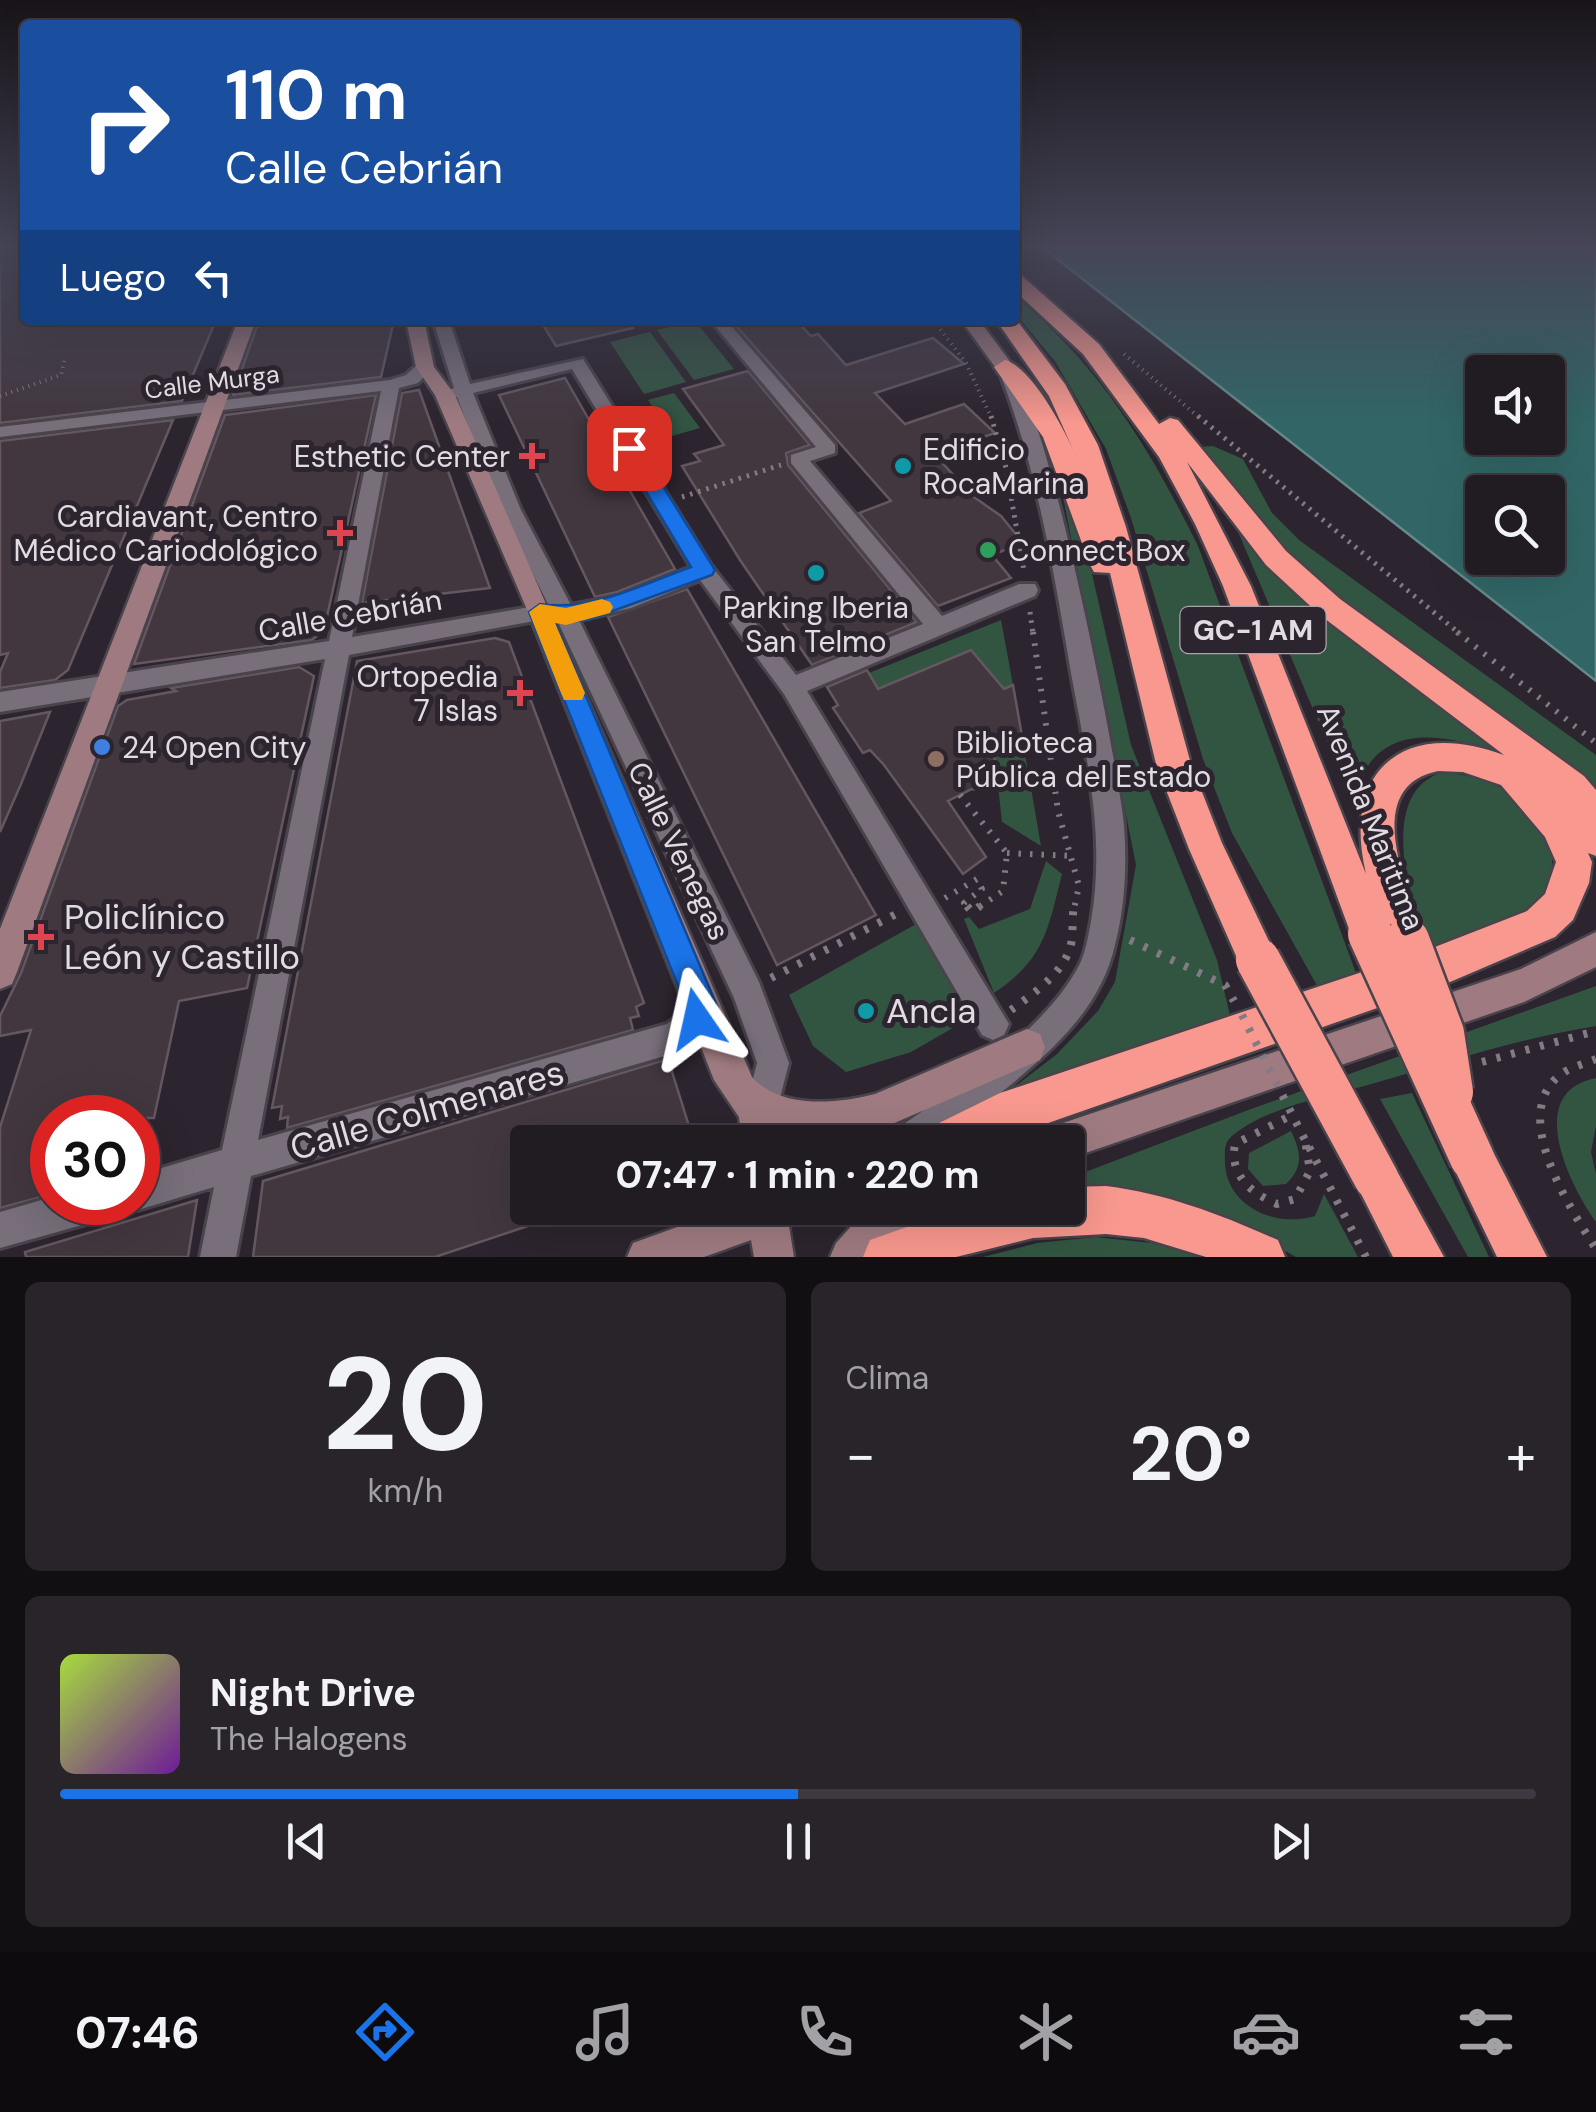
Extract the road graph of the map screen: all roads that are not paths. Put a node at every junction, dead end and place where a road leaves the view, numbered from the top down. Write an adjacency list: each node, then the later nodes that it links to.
1 (1050, 307): 8 (highway, Avenida Maritima / GC-1 AM)
2 (244, 325): 13 (street)
3 (416, 325): 10 (street, Calle Venegas)
4 (443, 325): 12 (street, Calle Venegas)
5 (722, 325): 18 (street)
6 (974, 325): 9 (street)
7 (1010, 325): 19 (highway, GC-1 AM)
8 (1105, 348): 25 (highway); 27 (highway, Avenida Maritima / GC-1 AM)
9 (1005, 367): 19 (highway); 32 (street)
10 (425, 368): 11 (street, Calle Murga); 12 (street, Calle Venegas)
11 (391, 385): 13 (street, Calle Murga); 20 (street)
12 (454, 393): 15 (street); 17 (street, Calle Venegas)
13 (212, 408): 14 (street, Calle Murga); 21 (street)
14 (0, 432)
15 (704, 570): 17 (street, Calle Cebrián); 22 (street)
16 (1027, 590): 18 (street)
17 (553, 614): 20 (street, Calle Cebrián); 30 (street, Calle Venegas); 34 (street, Calle Venegas)
18 (939, 627): 22 (street)
19 (1137, 642): 52 (highway, GC-1 AM, bridge)
20 (341, 648): 21 (street, Calle Cebrián); 39 (street)
21 (110, 685): 23 (street, Calle Cebrián); 29 (street)
22 (792, 687): 31 (street)
23 (0, 702)
24 (1513, 774): 26 (highway); 27 (highway); 37 (highway)
25 (1596, 815)
26 (1596, 839)
27 (1389, 937): 53 (highway, Avenida Maritima / GC-1 AM, bridge)
28 (1596, 948): 38 (street)
29 (0, 972)
30 (702, 1006): 33 (street, Calle Venegas); 39 (street, Calle Colmenares)
31 (993, 1024)
32 (1026, 1048): 35 (street); 36 (street)
33 (758, 1125)
34 (759, 1125)
35 (766, 1125)
36 (929, 1125)
37 (981, 1125)
38 (1085, 1135)
39 (235, 1166): 40 (street, Calle Colmenares); 46 (street)
40 (160, 1186)
41 (30, 1222): 45 (street)
42 (733, 1225): 47 (street)
43 (773, 1225): 48 (street)
44 (878, 1225): 49 (street)
45 (0, 1230)
46 (218, 1257)
47 (650, 1257)
48 (774, 1257)
49 (850, 1257)
50 (887, 1257): 51 (highway)
51 (1261, 1257)
52 (1420, 1257)
53 (1523, 1257)

